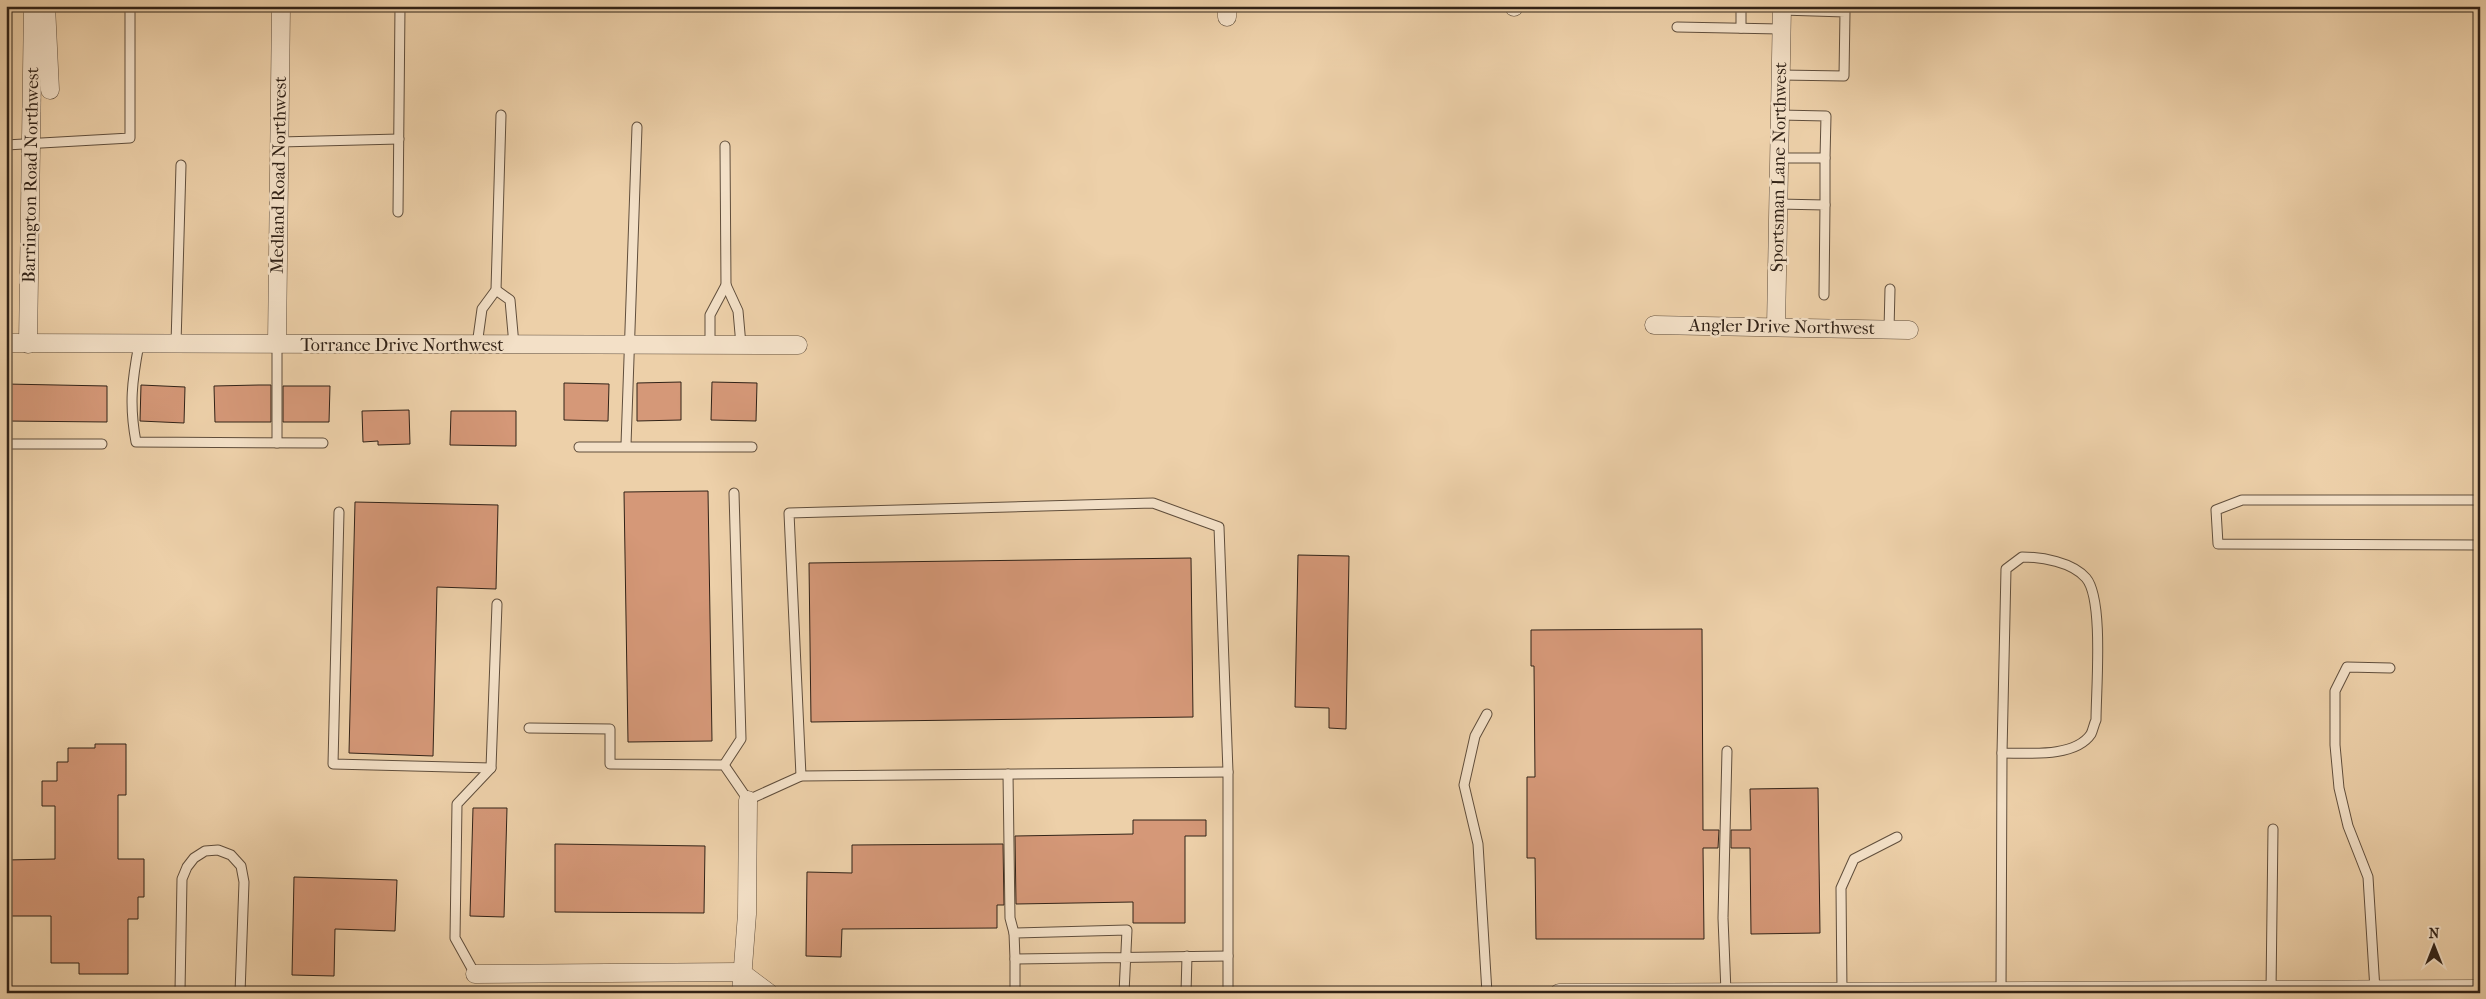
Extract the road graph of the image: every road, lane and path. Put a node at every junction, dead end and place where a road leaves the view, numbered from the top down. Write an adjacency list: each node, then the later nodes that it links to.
1 (33, 6): 18 (street, Barrington Road Northwest)
2 (46, 6): 12 (street)
3 (130, 6): 18 (lane)
4 (281, 6): 17 (street, Medland Road Northwest)
5 (1741, 6): 9 (lane)
6 (400, 7): 16 (lane)
7 (1782, 8): 10 (street, Sportsman Lane Northwest); 11 (lane)
8 (1677, 27): 9 (lane)
9 (1741, 28): 10 (lane)
10 (1781, 29): 11 (street, Sportsman Lane Northwest)
11 (1781, 74): 13 (street, Sportsman Lane Northwest)
12 (50, 90)
13 (1780, 115): 21 (street, Sportsman Lane Northwest); 22 (lane)
14 (501, 116): 29 (lane)
15 (637, 127): 42 (lane)
16 (399, 139): 17 (lane); 26 (lane)
17 (280, 142): 39 (street, Medland Road Northwest)
18 (31, 144): 19 (lane); 36 (street, Barrington Road Northwest)
19 (6, 145)
20 (725, 146): 27 (lane)
21 (1779, 158): 22 (lane); 24 (street, Sportsman Lane Northwest)
22 (1825, 158): 25 (lane)
23 (181, 166): 38 (lane)
24 (1778, 204): 25 (lane); 32 (street, Sportsman Lane Northwest)
25 (1825, 205): 30 (lane)
26 (398, 212)
27 (726, 285): 43 (lane); 44 (lane)
28 (1890, 289): 33 (lane)
29 (496, 290): 40 (lane); 41 (lane)
30 (1824, 295)
31 (1654, 325): 32 (street, Angler Drive Northwest)
32 (1776, 327): 33 (street, Angler Drive Northwest)
33 (1889, 330): 34 (street, Angler Drive Northwest)
34 (1909, 330)
35 (6, 343): 36 (street, Torrance Drive Northwest)
36 (28, 344): 37 (street, Torrance Drive Northwest)
37 (139, 344): 38 (street, Torrance Drive Northwest); 46 (lane)
38 (176, 344): 39 (street, Torrance Drive Northwest)
39 (277, 344): 40 (street, Torrance Drive Northwest); 46 (lane)
40 (477, 345): 41 (street, Torrance Drive Northwest)
41 (514, 345): 42 (street, Torrance Drive Northwest)
42 (630, 345): 43 (street, Torrance Drive Northwest); 50 (lane)
43 (710, 345): 44 (street, Torrance Drive Northwest)
44 (741, 345): 45 (street, Torrance Drive Northwest)
45 (798, 345)
46 (276, 443): 47 (lane)
47 (323, 443)
48 (6, 444): 49 (lane)
49 (102, 444)
50 (626, 445): 51 (lane); 52 (lane)
51 (579, 447)
52 (752, 447)
53 (734, 493): 63 (lane)
54 (2480, 500): 56 (lane)
55 (339, 512): 64 (lane)
56 (2480, 545)
57 (497, 604): 64 (lane)
58 (2390, 668): 79 (lane)
59 (1487, 714): 94 (lane)
60 (529, 728): 63 (lane)
61 (1727, 751): 82 (lane)
62 (2002, 753): 62 (lane); 85 (lane)
63 (724, 765): 68 (lane)
64 (491, 768): 77 (lane)
65 (1228, 772): 66 (lane); 67 (lane); 73 (lane)
66 (1008, 774): 67 (lane); 71 (lane)
67 (801, 776): 68 (lane)
68 (748, 800): 76 (street)
69 (2273, 829): 80 (lane)
70 (1897, 837): 84 (lane)
71 (1014, 932): 74 (lane); 75 (lane)
72 (1187, 956): 73 (lane); 74 (lane); 92 (lane)
73 (1228, 956): 93 (lane)
74 (1127, 957): 75 (lane); 91 (lane)
75 (1015, 959): 90 (lane)
76 (741, 972): 77 (street); 88 (street); 89 (street)
77 (475, 974)
78 (2480, 989): 79 (street)
79 (2375, 990): 80 (street)
80 (2271, 991): 85 (street)
81 (1648, 992): 82 (street); 95 (street)
82 (1726, 992): 83 (street)
83 (1776, 992): 84 (street)
84 (1842, 992): 85 (street)
85 (2002, 992)
86 (182, 993): 87 (lane)
87 (240, 993)
88 (741, 993)
89 (769, 993)
90 (1015, 993)
91 (1124, 993)
92 (1186, 993)
93 (1228, 993)
94 (1487, 993)
95 (1559, 993)

